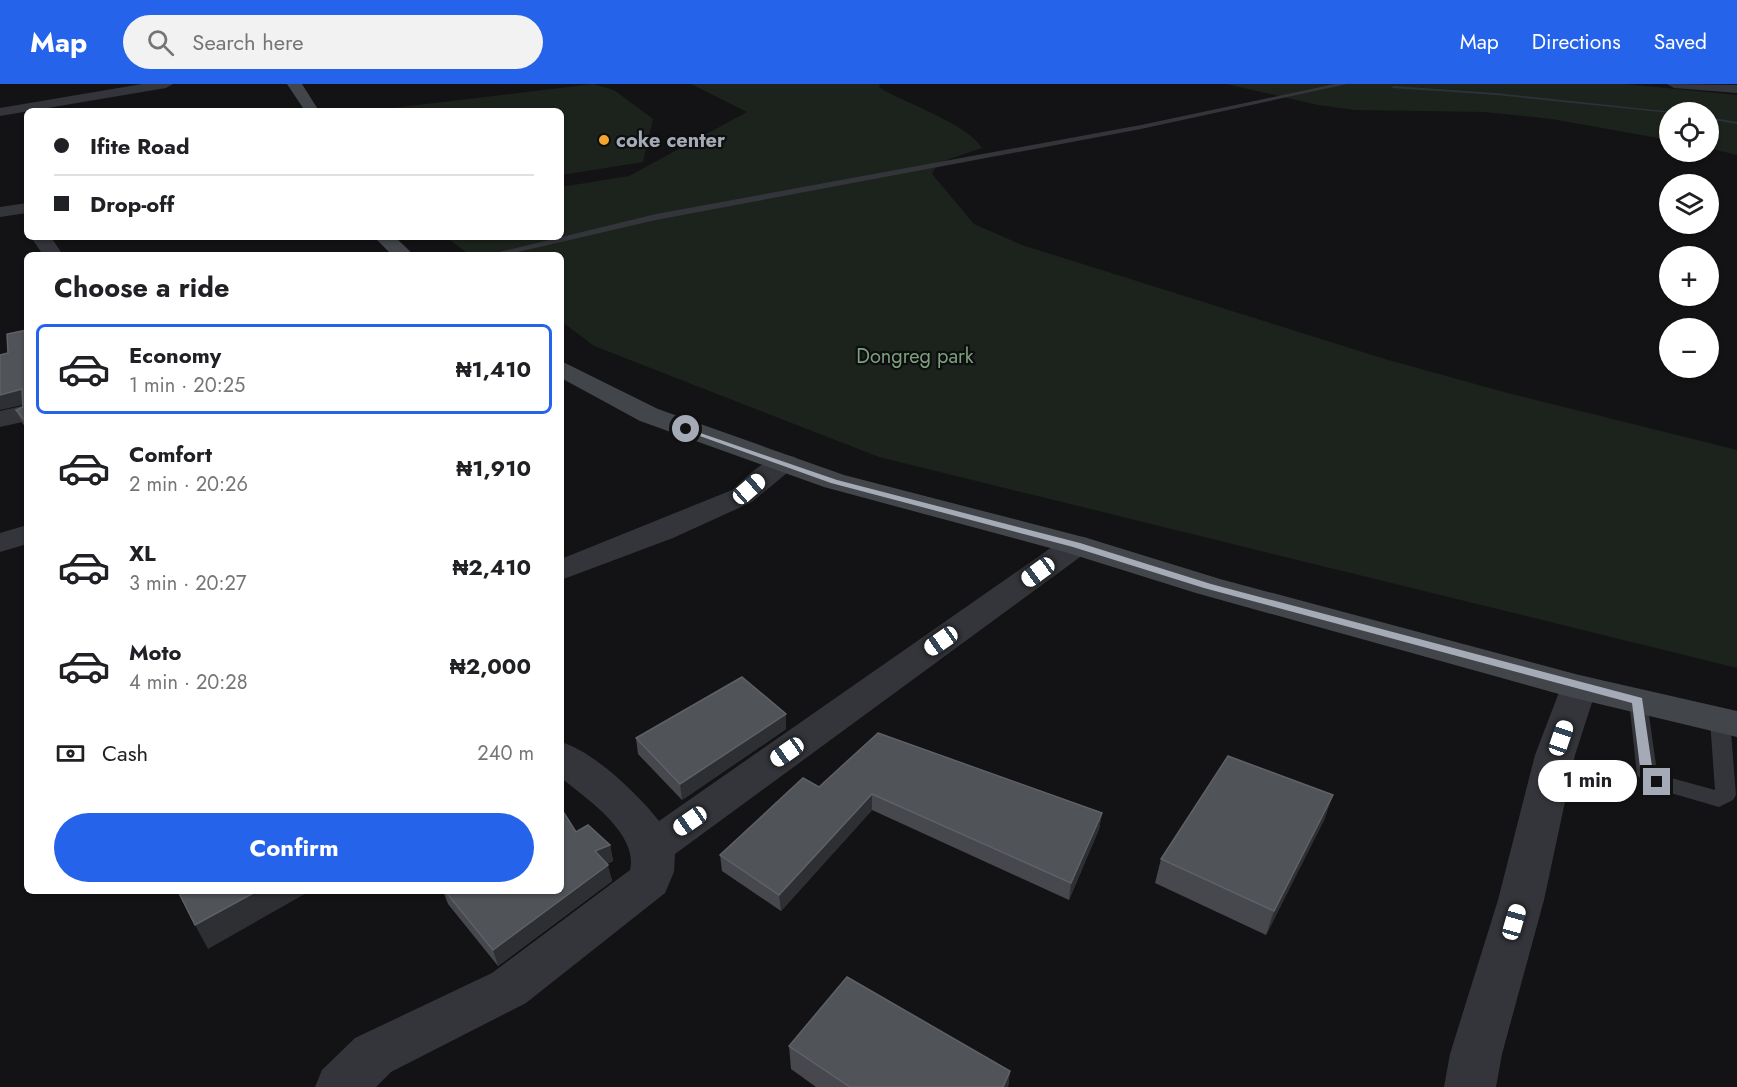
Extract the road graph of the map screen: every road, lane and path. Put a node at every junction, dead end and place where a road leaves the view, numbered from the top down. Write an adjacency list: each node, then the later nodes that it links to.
1 (100, 84): 7 (street)
2 (166, 84): 7 (street)
3 (294, 84): 8 (street)
4 (1344, 84): 12 (lane)
5 (1674, 84): 6 (street)
6 (1737, 89)
7 (113, 92): 9 (street)
8 (310, 108)
9 (0, 112)
10 (24, 208): 11 (street)
11 (0, 212)
12 (564, 236)
13 (387, 240): 15 (street)
14 (542, 240): 16 (lane)
15 (401, 252)
16 (496, 252)
17 (564, 370): 20 (street)
18 (24, 414): 19 (street)
19 (0, 419)
20 (785, 463): 23 (street); 24 (street)
21 (24, 535): 22 (street)
22 (0, 543)
23 (1076, 545): 25 (street); 29 (street)
24 (564, 569)
25 (1579, 687): 26 (street); 31 (street)
26 (1638, 701): 27 (street); 27 (lane)
27 (1729, 722)
28 (564, 759): 29 (street)
29 (652, 848): 30 (street)
30 (341, 1087)
31 (1470, 1087)

